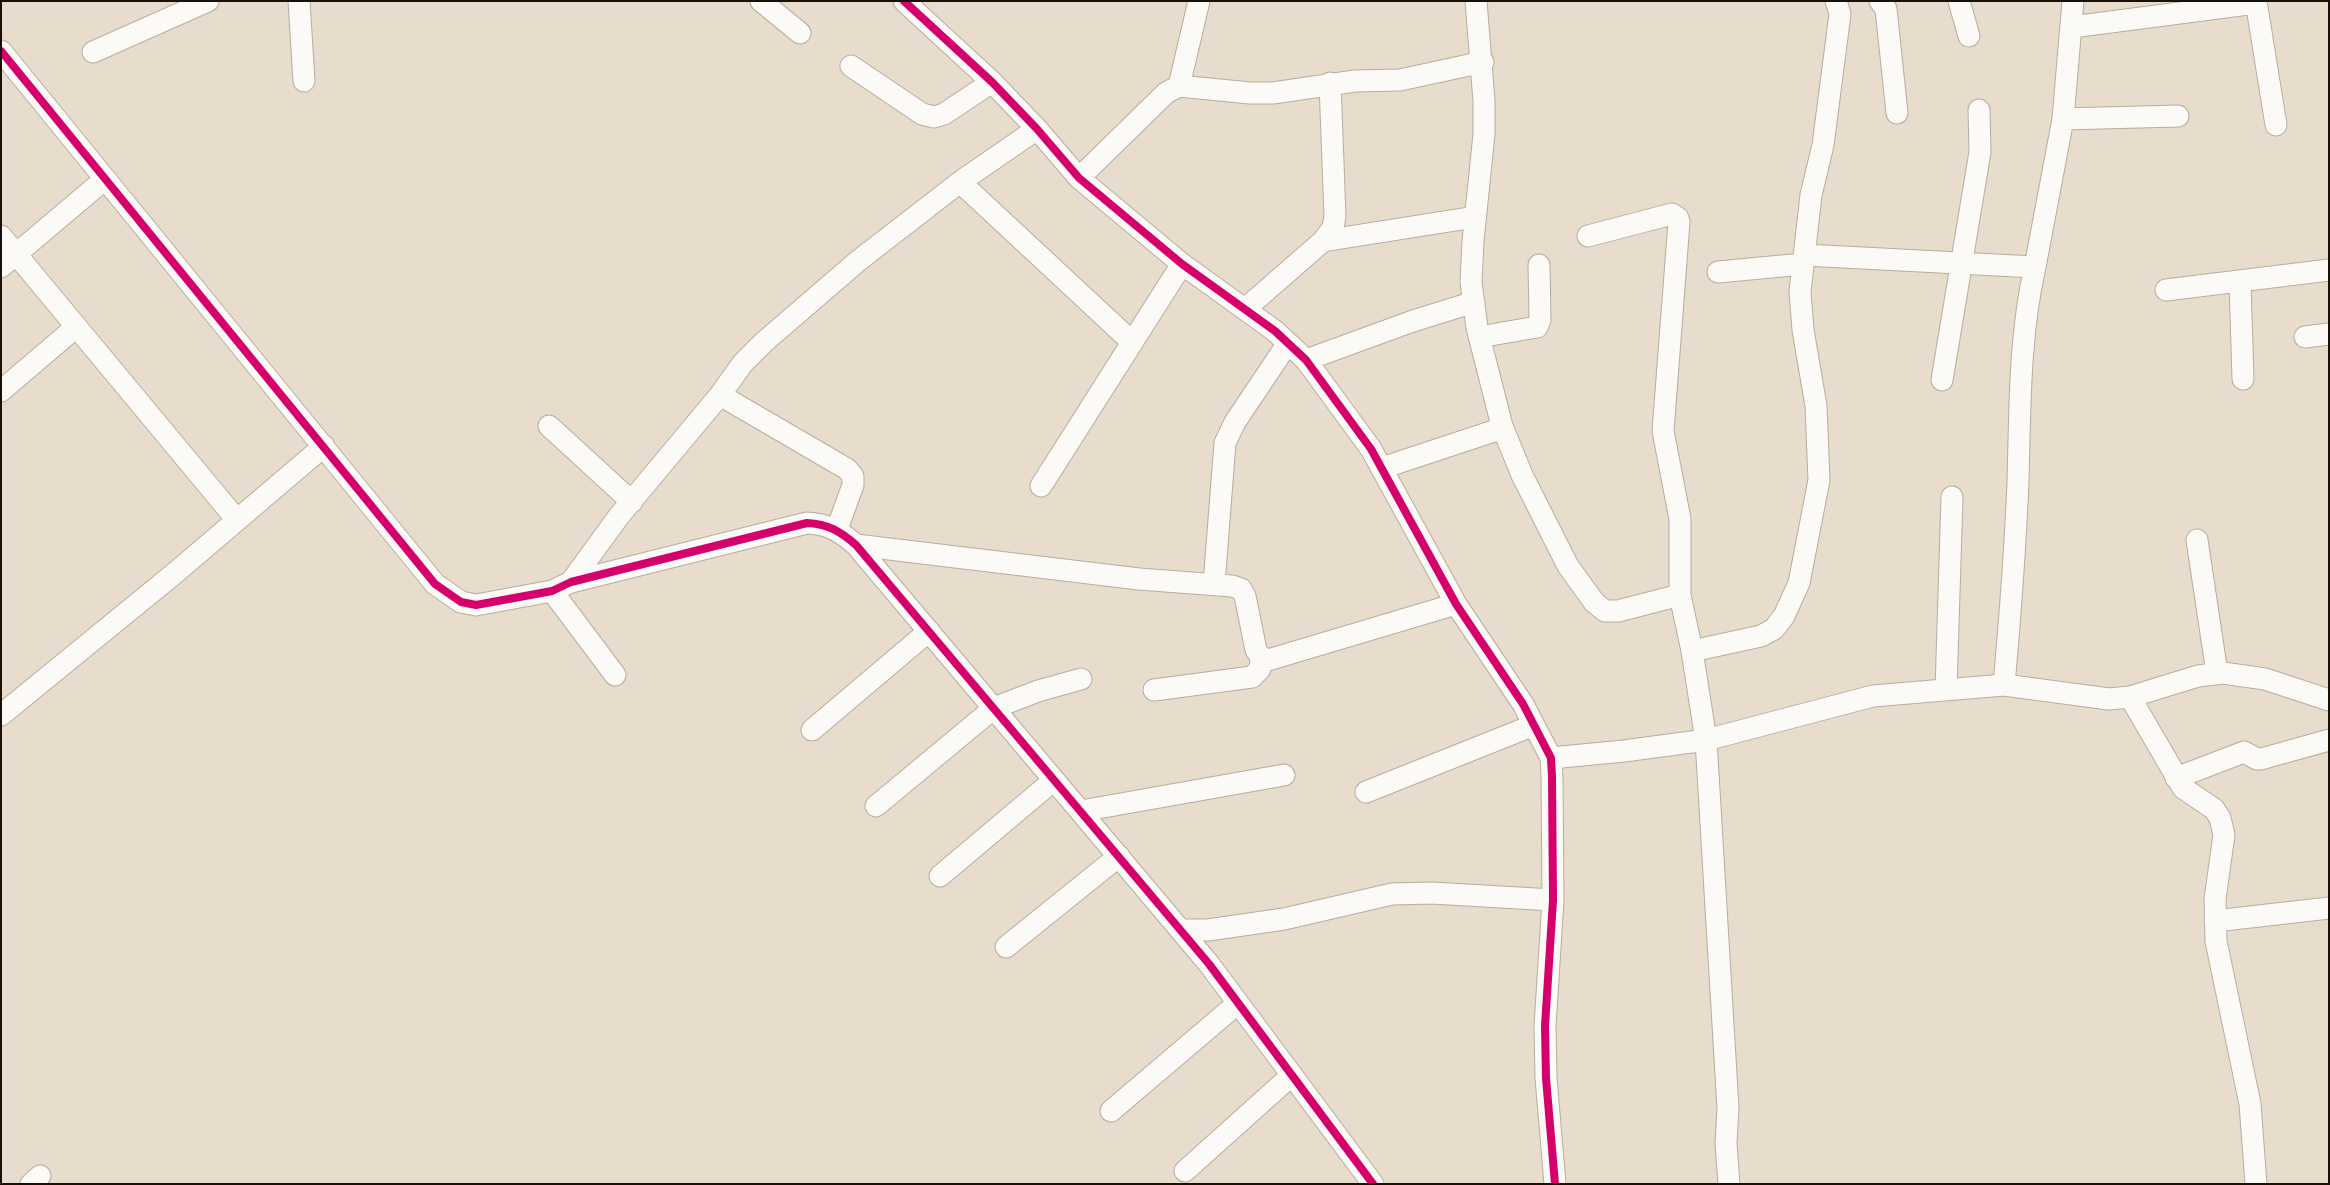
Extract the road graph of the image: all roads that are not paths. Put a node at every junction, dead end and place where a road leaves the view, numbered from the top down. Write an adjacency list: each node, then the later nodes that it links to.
1 (208, 1): 16 (street)
2 (299, 1): 19 (street)
3 (761, 1): 13 (street)
4 (904, 1): 20 (street)
5 (1199, 1): 22 (street)
6 (1476, 1): 17 (street)
7 (1837, 1): 36 (street)
8 (1880, 1): 24 (street)
9 (1958, 1): 14 (street)
10 (2073, 1): 12 (street)
11 (2256, 2): 12 (street); 27 (street)
12 (2072, 27): 26 (street)
13 (800, 33)
14 (1968, 36)
15 (1, 51): 30 (street)
16 (93, 52)
17 (1482, 62): 21 (street); 32 (street)
18 (851, 66): 20 (street)
19 (304, 81)
20 (992, 82): 28 (street)
21 (1330, 84): 22 (street); 35 (street)
22 (1179, 86): 29 (street)
23 (1980, 110): 39 (street)
24 (1897, 113)
25 (2178, 116): 26 (street)
26 (2063, 119): 41 (street)
27 (2276, 125)
28 (1037, 129): 29 (street); 31 (street)
29 (1079, 178): 38 (street)
30 (105, 180): 37 (street); 61 (street)
31 (960, 182): 52 (street); 58 (street)
32 (1475, 217): 35 (street); 46 (street)
33 (1, 236): 37 (street)
34 (1588, 236): 72 (street)
35 (1323, 241): 47 (street)
36 (1804, 259): 39 (street); 43 (street); 75 (street)
37 (9, 261): 48 (street)
38 (1182, 264): 47 (street); 52 (street)
39 (1960, 264): 41 (street); 56 (street)
40 (1539, 265): 50 (street)
41 (2034, 267): 80 (street)
42 (2329, 270): 44 (street)
43 (1718, 272)
44 (2240, 282): 45 (street); 55 (street)
45 (2166, 290)
46 (1474, 302): 50 (street); 54 (street)
47 (1245, 308): 53 (street)
48 (76, 327): 57 (street); 66 (street)
49 (2329, 334): 51 (street)
50 (1479, 337): 60 (street)
51 (2305, 337)
52 (1132, 342): 63 (street)
53 (1288, 342): 54 (street); 70 (street)
54 (1306, 360): 62 (street)
55 (2243, 379)
56 (1942, 380)
57 (1, 391)
58 (720, 395): 65 (street); 67 (street)
59 (549, 426): 65 (street)
60 (1504, 428): 62 (street); 72 (street)
61 (324, 446): 66 (street); 71 (street)
62 (1382, 468): 73 (street)
63 (1041, 486)
64 (1952, 497): 82 (street)
65 (632, 502): 71 (street)
66 (237, 520): 86 (street)
67 (837, 529): 69 (street); 71 (street)
68 (2197, 540): 77 (street)
69 (856, 545): 70 (street); 74 (street)
70 (1214, 584): 76 (street)
71 (562, 586): 78 (street)
72 (1680, 595): 75 (street)
73 (1456, 604): 76 (street); 87 (street)
74 (929, 631): 85 (street); 88 (street)
75 (1692, 652): 89 (street)
76 (1261, 657): 81 (street)
77 (2217, 673): 83 (street); 84 (street)
78 (615, 675)
79 (1082, 679): 85 (street)
80 (2004, 685): 82 (street); 83 (street)
81 (1154, 690)
82 (1946, 690): 89 (street)
83 (2130, 696): 93 (street)
84 (2329, 700)
85 (994, 708): 94 (street); 96 (street)
86 (1, 715)
87 (1534, 725): 91 (street); 95 (street)
88 (812, 730)
89 (1706, 740): 91 (street); 111 (street)
90 (2329, 740): 93 (street)
91 (1551, 758): 100 (street)
92 (1284, 775): 97 (street)
93 (2176, 778): 102 (street)
94 (1054, 780): 97 (street); 99 (street)
95 (1366, 792)
96 (876, 806)
97 (1081, 811): 98 (street)
98 (1119, 856): 103 (street); 104 (street)
99 (940, 876)
100 (1553, 900): 103 (street); 109 (street)
101 (2329, 908): 102 (street)
102 (2215, 921): 112 (street)
103 (1182, 930): 105 (street)
104 (1006, 948)
105 (1238, 1003): 106 (street); 107 (street)
106 (1292, 1075): 108 (street); 110 (street)
107 (1111, 1111)
108 (1185, 1171)
109 (1550, 1183)
110 (1373, 1184)
111 (1729, 1184)
112 (2256, 1184)

